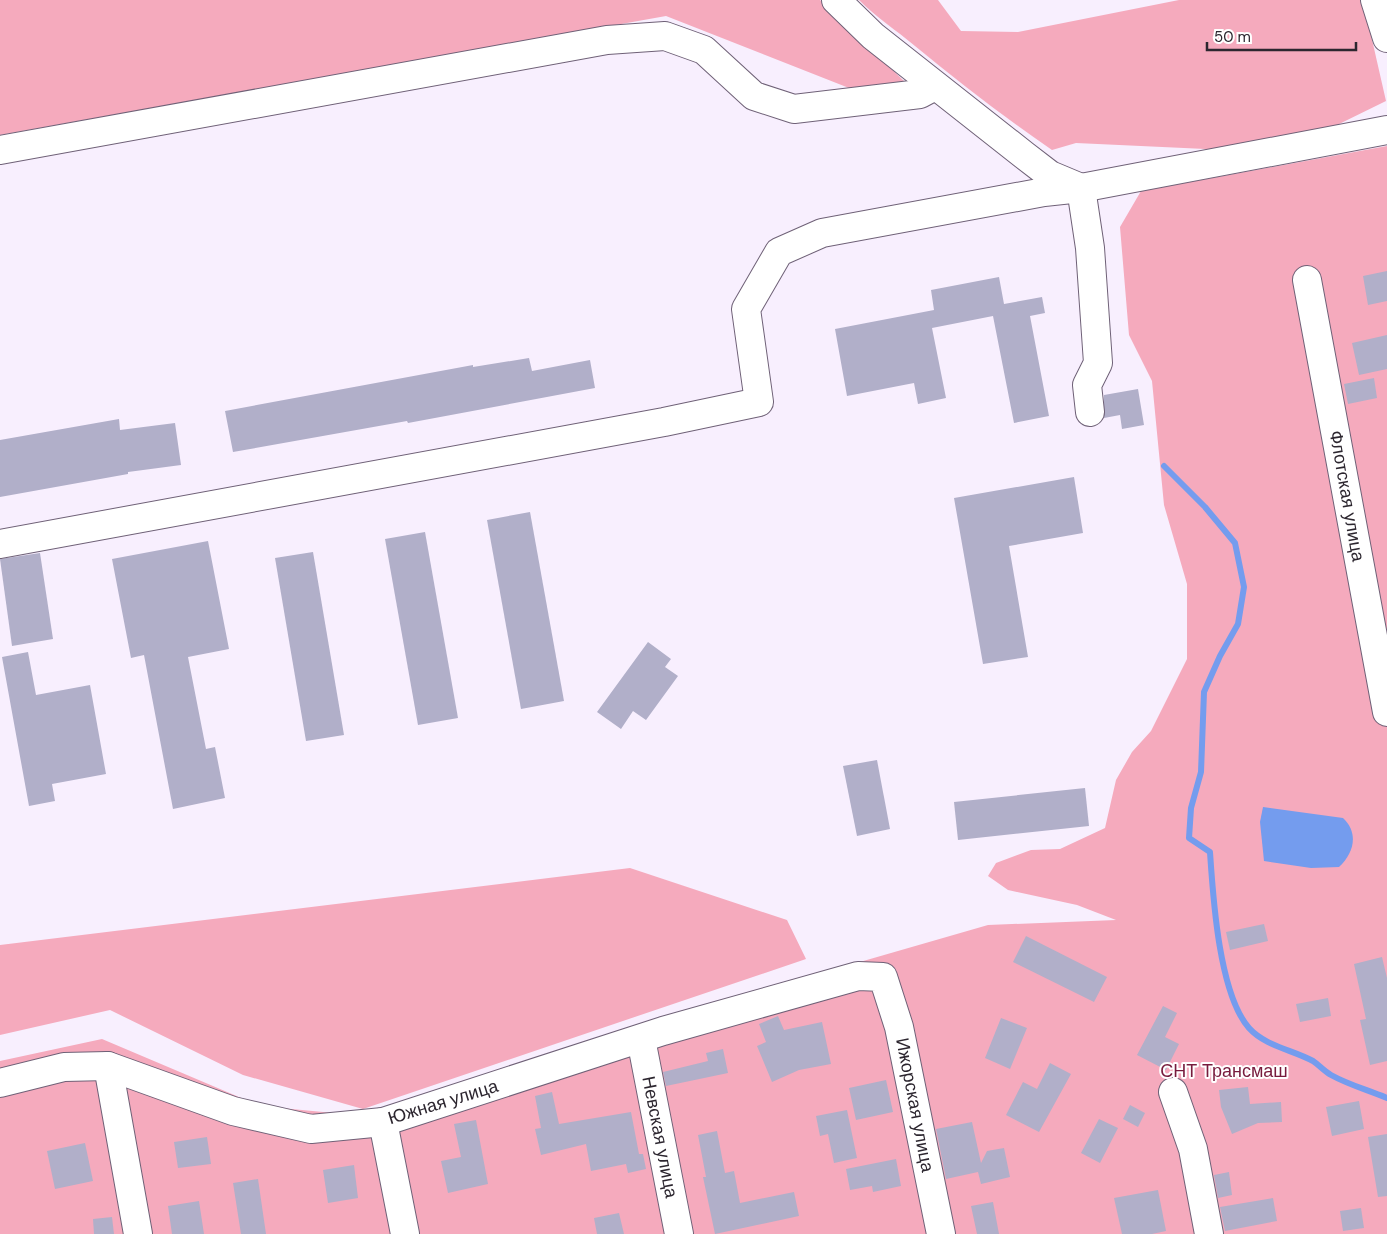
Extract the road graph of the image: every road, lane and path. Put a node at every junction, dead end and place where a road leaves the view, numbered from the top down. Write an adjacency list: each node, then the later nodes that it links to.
1 (836, 0): 4 (street)
2 (1376, 0): 3 (street)
3 (1387, 38)
4 (936, 86): 6 (street); 7 (street)
5 (1387, 130): 7 (street)
6 (0, 150)
7 (1081, 188): 9 (street); 10 (street)
8 (1307, 280): 11 (street, Флотская улица)
9 (1090, 412)
10 (0, 544)
11 (1387, 712)
12 (883, 978): 13 (street, Южная улица); 21 (street, Ижорская улица)
13 (642, 1040): 17 (street, Южная улица); 20 (street, Невская улица)
14 (108, 1066): 15 (street, Южная улица); 17 (street, Южная улица); 18 (street)
15 (0, 1083)
16 (1173, 1092): 22 (street)
17 (383, 1122): 19 (street)
18 (138, 1234)
19 (405, 1234)
20 (679, 1234)
21 (941, 1234)
22 (1209, 1234)

